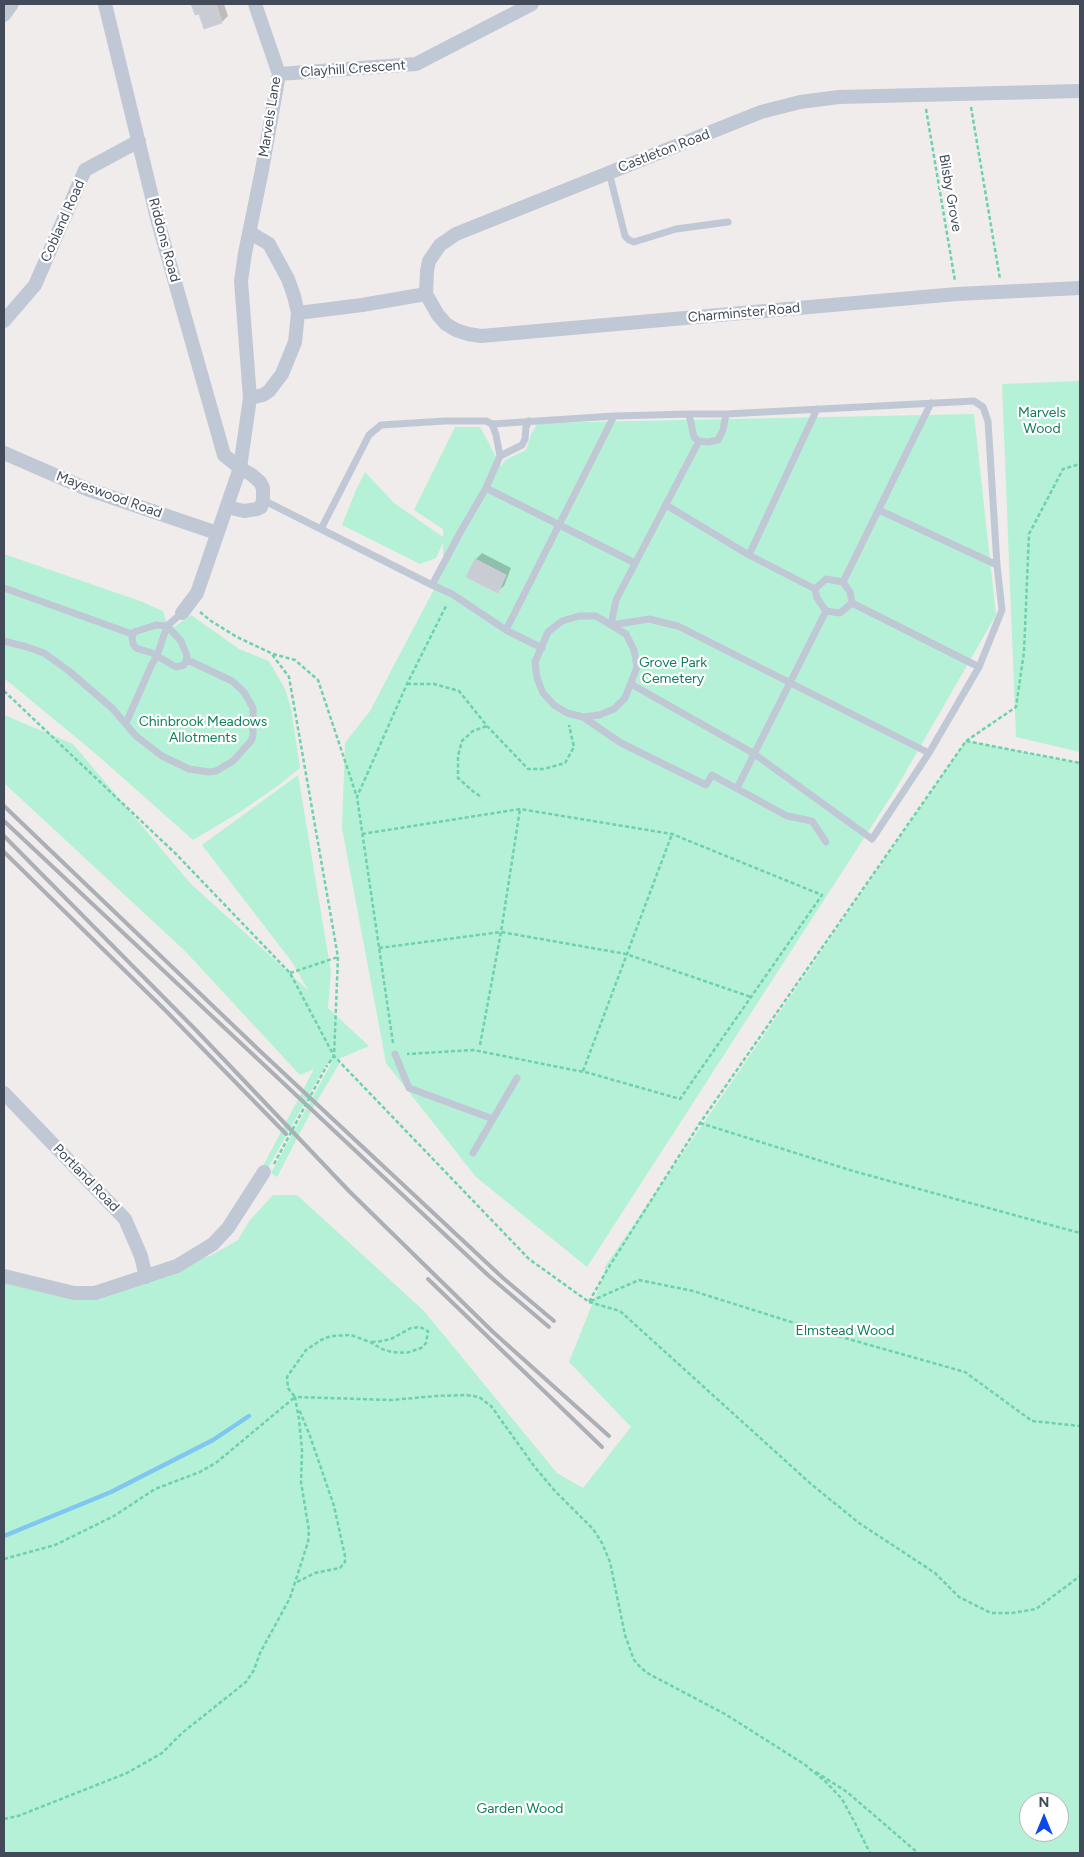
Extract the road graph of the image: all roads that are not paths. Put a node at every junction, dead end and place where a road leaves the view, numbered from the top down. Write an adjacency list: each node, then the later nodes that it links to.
1 (12, 4): 5 (street)
2 (105, 4): 8 (street, Riddons Road)
3 (255, 4): 6 (street, Marvels Lane)
4 (532, 4): 6 (street, Clayhill Crescent)
5 (4, 15)
6 (279, 74): 11 (street, Marvels Lane)
7 (1080, 91): 9 (street, Castleton Road)
8 (138, 141): 15 (street, Cobland Road); 27 (street, Riddons Road)
9 (609, 172): 10 (lane); 13 (street, Castleton Road)
10 (728, 222)
11 (249, 232): 14 (street); 16 (street, Marvels Lane)
12 (1080, 288): 13 (street, Charminster Road)
13 (426, 294): 14 (street)
14 (298, 313): 16 (street)
15 (4, 321)
16 (250, 398): 27 (street, Marvels Lane)
17 (931, 403): 18 (lane); 32 (lane); 38 (lane)
18 (816, 408): 20 (lane); 36 (lane)
19 (689, 414): 20 (lane); 21 (lane); 24 (lane)
20 (726, 414): 24 (lane)
21 (614, 416): 22 (lane); 33 (lane)
22 (529, 422): 23 (lane); 26 (lane)
23 (492, 424): 26 (lane); 34 (lane)
24 (699, 441): 30 (lane)
25 (4, 453): 35 (street, Mayeswood Road)
26 (500, 456): 28 (lane)
27 (240, 468): 29 (street); 31 (street, Marvels Lane)
28 (486, 488): 33 (lane); 40 (lane)
29 (263, 500): 31 (street); 34 (lane)
30 (666, 505): 36 (lane); 37 (lane)
31 (227, 506): 35 (street, Marvels Lane)
32 (878, 510): 38 (lane); 39 (lane)
33 (559, 524): 37 (lane); 48 (lane)
34 (321, 529): 40 (lane)
35 (217, 533): 44 (street, Marvels Lane)
36 (749, 555): 42 (lane)
37 (635, 563): 46 (lane)
38 (997, 565): 54 (lane)
39 (843, 582): 42 (lane); 43 (lane)
40 (432, 585): 48 (lane)
41 (4, 588): 49 (lane)
42 (815, 589): 45 (lane)
43 (852, 603): 45 (lane); 54 (lane)
44 (186, 608): 47 (lane)
45 (826, 611): 55 (lane)
46 (611, 625): 51 (lane); 55 (lane); 56 (lane)
47 (167, 626): 49 (lane); 52 (lane); 53 (lane)
48 (506, 630): 51 (lane)
49 (132, 634): 52 (lane)
50 (4, 641): 58 (lane)
51 (542, 648): 57 (lane)
52 (158, 656): 53 (lane); 58 (lane)
53 (186, 661): 58 (lane)
54 (979, 667): 60 (lane)
55 (791, 683): 59 (lane); 60 (lane)
56 (631, 684): 57 (lane); 59 (lane)
57 (583, 717): 61 (lane)
58 (126, 723)
59 (753, 753): 60 (lane); 61 (lane)
60 (929, 753)
61 (737, 788): 62 (lane)
62 (826, 842)
63 (395, 1054): 66 (lane)
64 (516, 1078): 66 (lane)
65 (6, 1099): 70 (street, Portland Road)
66 (493, 1119): 67 (lane)
67 (473, 1153)
68 (269, 1168): 70 (street)
69 (4, 1276): 70 (street)
70 (146, 1277)

